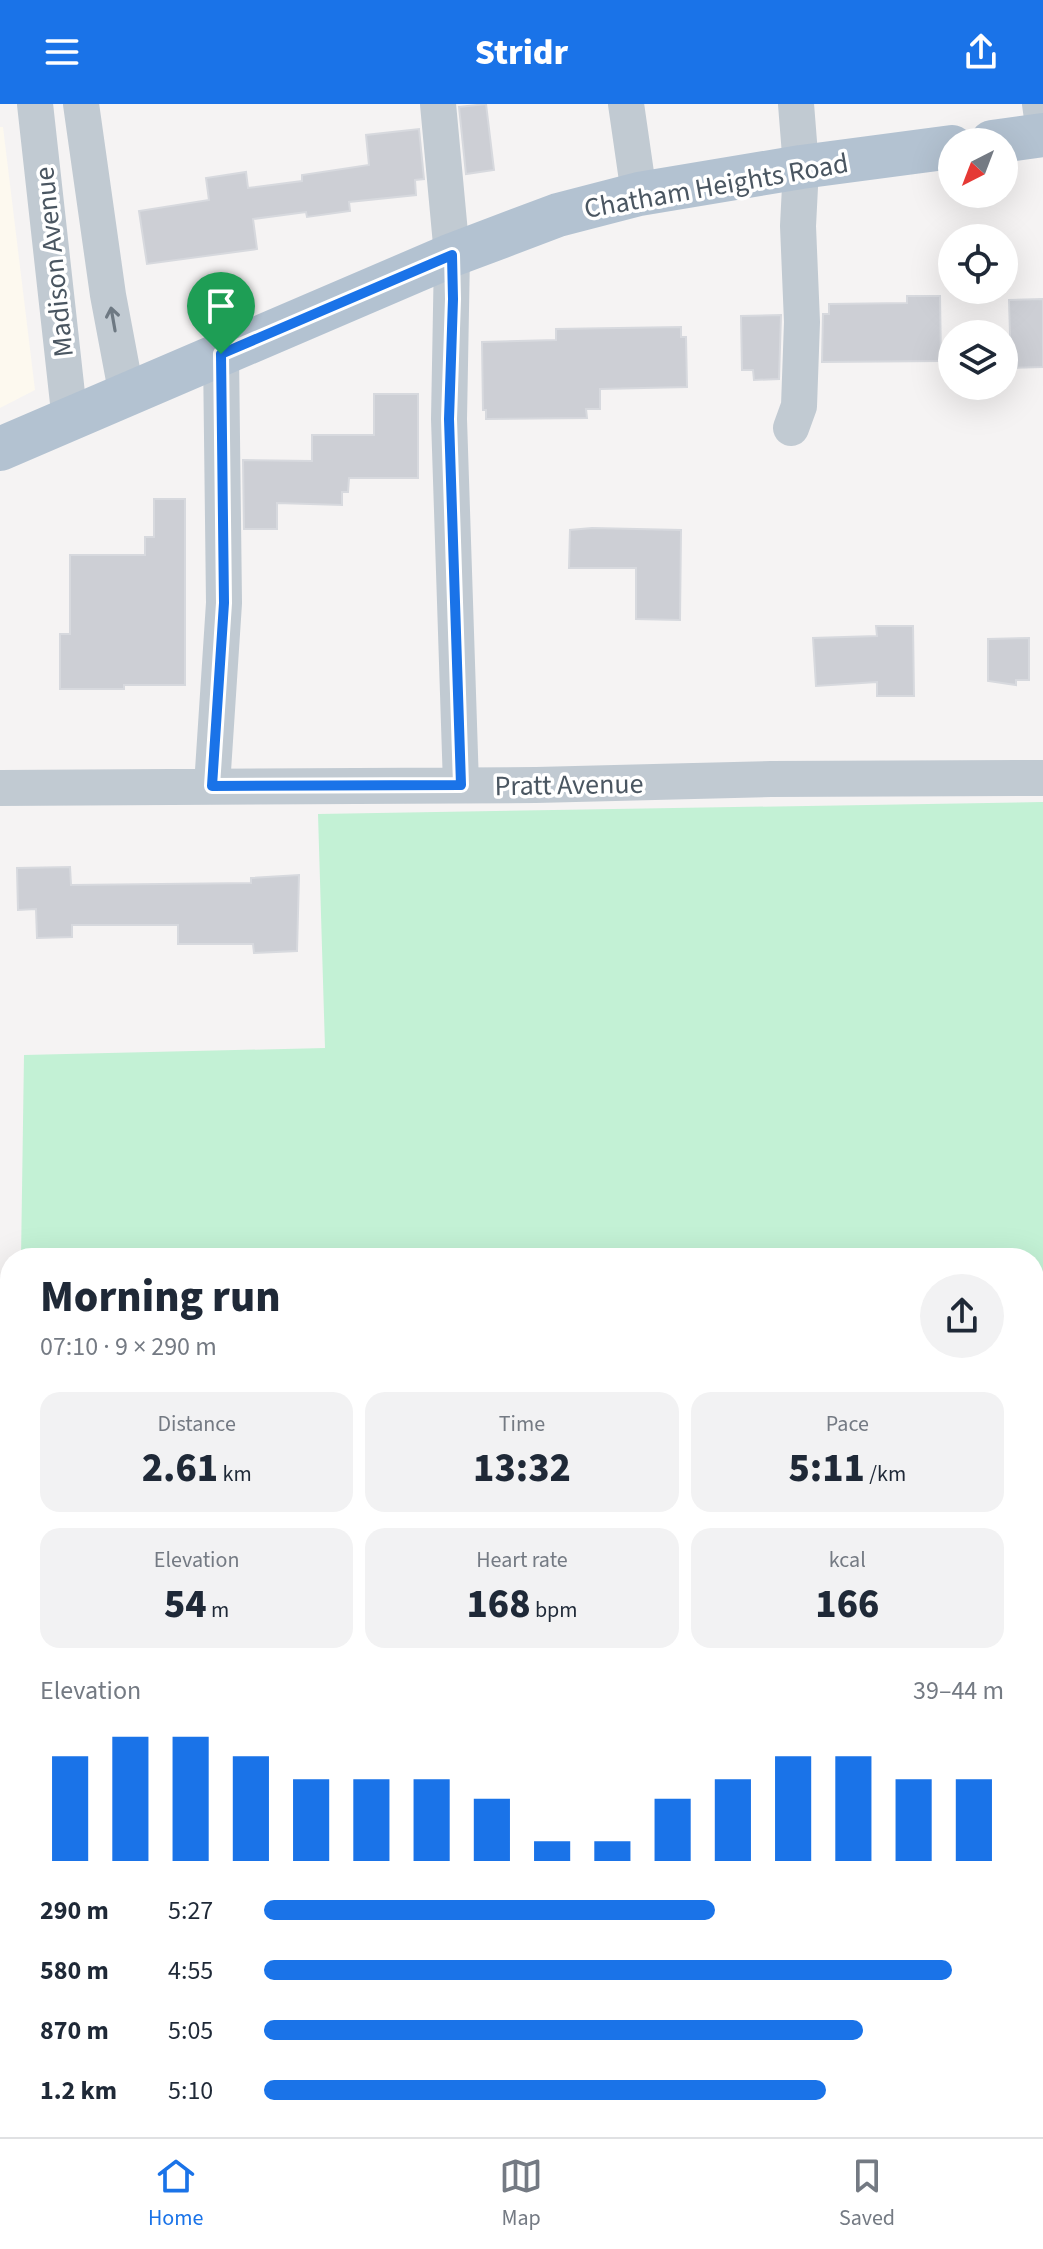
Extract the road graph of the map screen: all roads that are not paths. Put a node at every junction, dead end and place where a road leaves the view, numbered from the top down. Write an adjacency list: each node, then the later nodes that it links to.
1 (35, 104): 16 (street, Madison Avenue)
2 (81, 104): 15 (street, Madison Avenue, one-way to 2)
3 (438, 104): 13 (street)
4 (626, 104): 12 (street)
5 (796, 104): 11 (street)
6 (1040, 104): 7 (street)
7 (1043, 125)
8 (1043, 135): 9 (main road)
9 (1018, 138)
10 (938, 149): 11 (main road, Chatham Heights Road)
11 (801, 167): 12 (main road, Chatham Heights Road); 17 (street)
12 (639, 194): 13 (main road, Chatham Heights Road)
13 (452, 255): 14 (main road, Chatham Heights Road); 20 (street)
14 (221, 354): 15 (main road, Chatham Heights Road); 21 (street)
15 (127, 396): 16 (main road, Chatham Heights Road)
16 (70, 421): 18 (main road, Chatham Heights Road)
17 (791, 428)
18 (0, 449)
19 (1043, 778): 20 (street, Pratt Avenue)
20 (461, 785): 21 (street, Pratt Avenue)
21 (212, 786): 22 (street, Pratt Avenue)
22 (0, 788)

